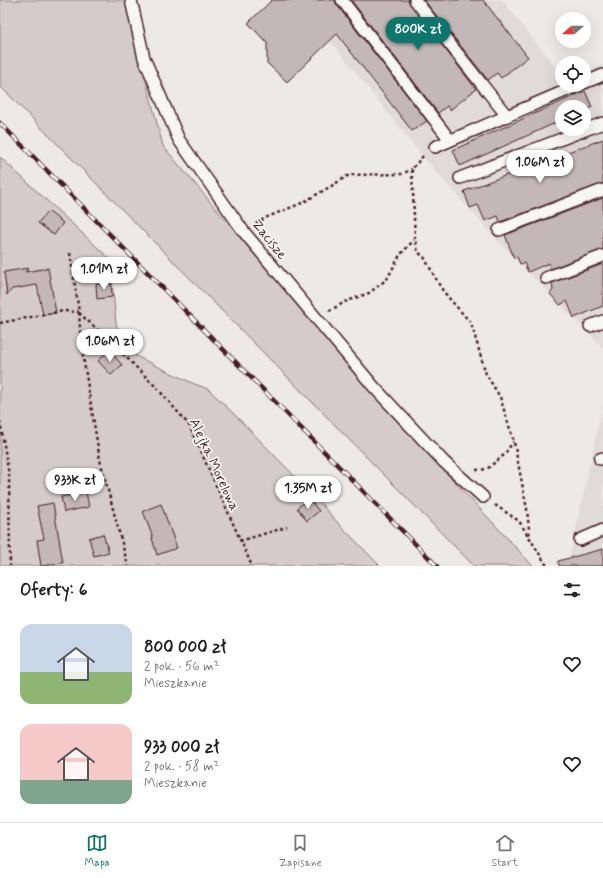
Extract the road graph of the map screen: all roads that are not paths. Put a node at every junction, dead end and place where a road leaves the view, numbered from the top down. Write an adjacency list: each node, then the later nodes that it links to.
1 (131, 0): 18 (lane, Zacisze)
2 (342, 0): 9 (lane)
3 (415, 0): 7 (lane)
4 (603, 75): 5 (lane)
5 (591, 80)
6 (563, 92): 7 (lane)
7 (507, 116): 9 (lane)
8 (603, 124): 11 (lane)
9 (450, 140): 10 (lane)
10 (434, 147)
11 (460, 178)
12 (603, 190): 13 (lane)
13 (499, 230)
14 (603, 256): 15 (lane)
15 (546, 278)
16 (603, 320): 17 (lane)
17 (590, 326)
18 (484, 497)
19 (603, 530): 20 (lane)
20 (580, 540)

